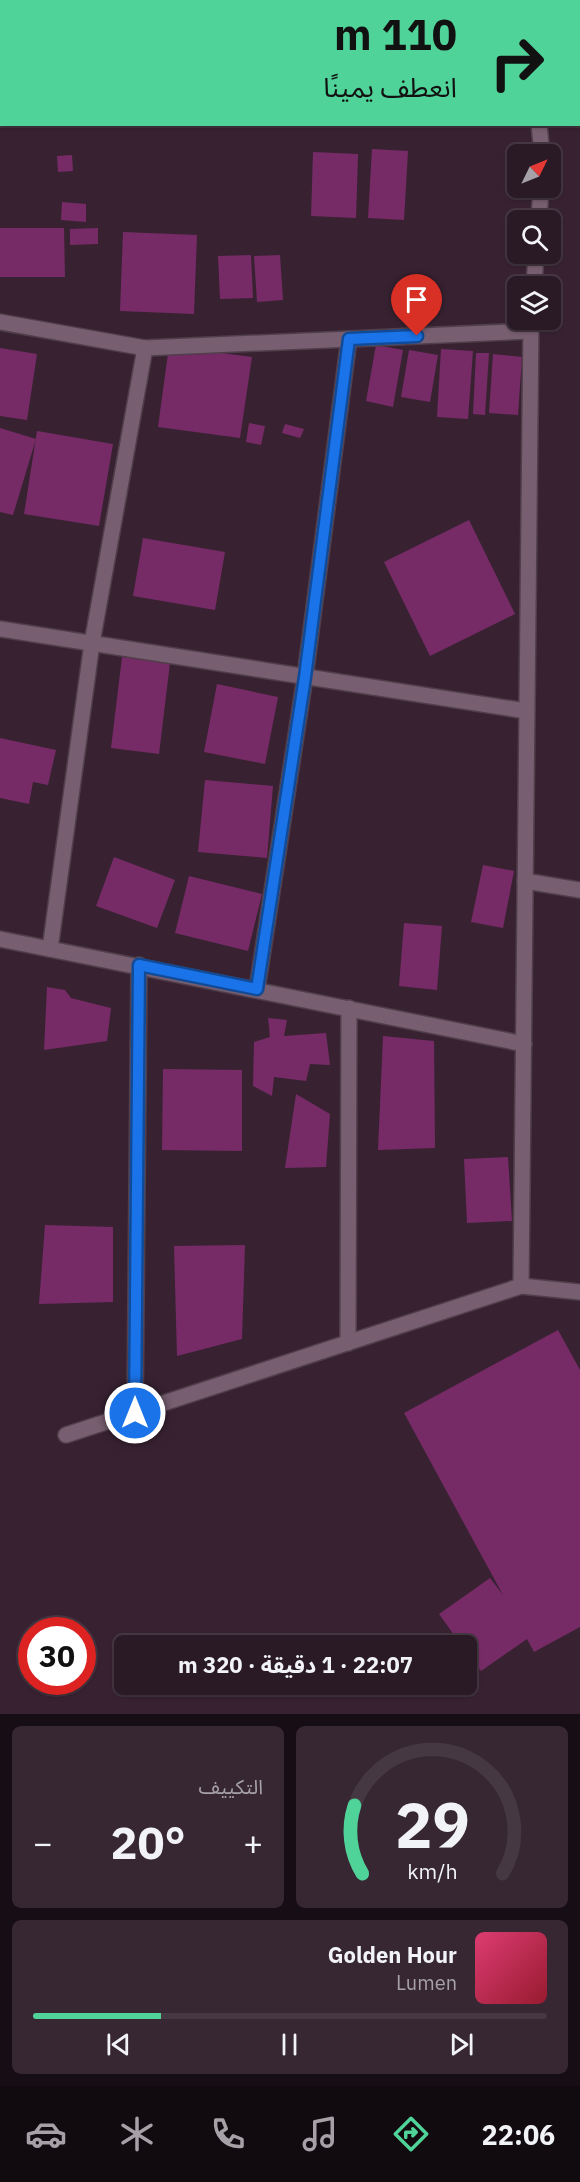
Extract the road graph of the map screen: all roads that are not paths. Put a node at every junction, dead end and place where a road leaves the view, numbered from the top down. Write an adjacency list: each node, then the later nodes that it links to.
1 (540, 126): 2 (street)
2 (541, 144)
3 (0, 322): 7 (street)
4 (507, 327): 6 (street)
5 (531, 330): 11 (street)
6 (349, 339): 7 (street); 10 (street)
7 (145, 348): 9 (street)
8 (0, 629): 9 (street)
9 (92, 643): 10 (street); 15 (street)
10 (305, 677): 11 (street); 17 (street)
11 (526, 711): 12 (street)
12 (525, 880): 13 (street); 19 (street)
13 (580, 890)
14 (0, 939): 15 (street)
15 (50, 949): 16 (street)
16 (139, 965): 17 (street); 23 (street)
17 (257, 989): 18 (street)
18 (350, 1008): 19 (street); 22 (street)
19 (524, 1044): 20 (street)
20 (521, 1286): 21 (street); 22 (street)
21 (580, 1292)
22 (348, 1343): 23 (street)
23 (135, 1413): 24 (street)
24 (66, 1435)

